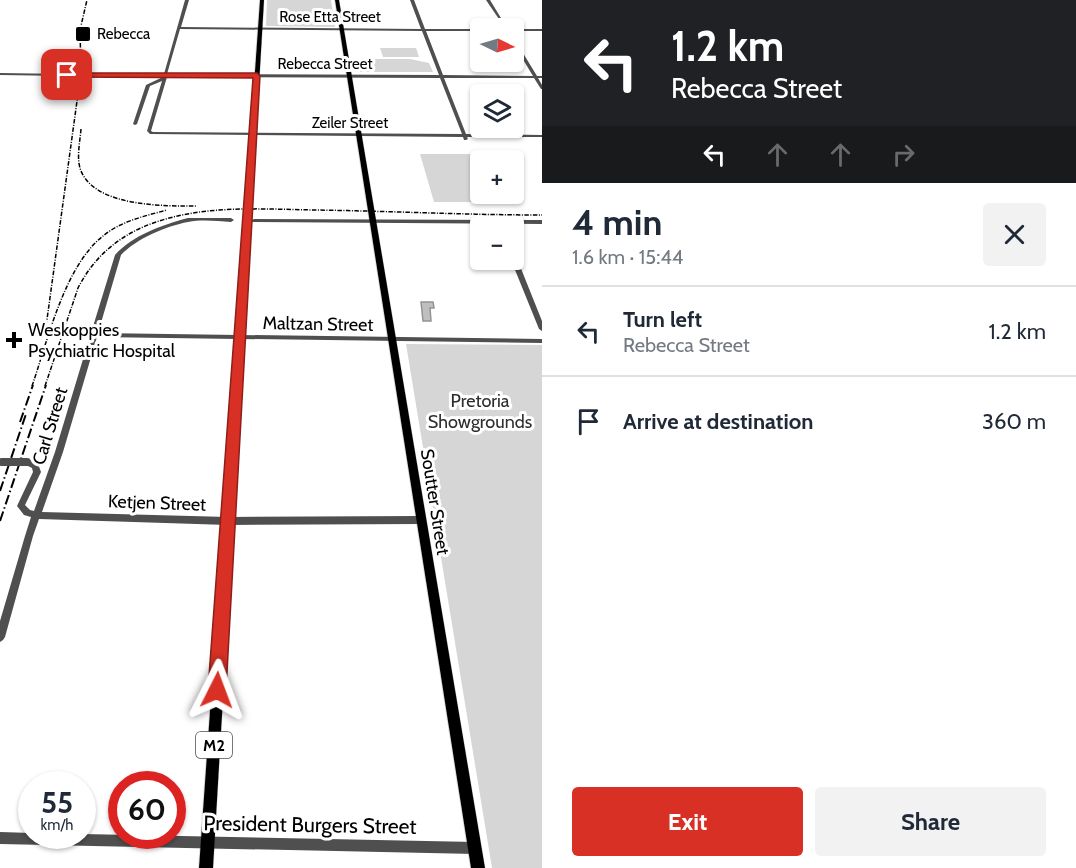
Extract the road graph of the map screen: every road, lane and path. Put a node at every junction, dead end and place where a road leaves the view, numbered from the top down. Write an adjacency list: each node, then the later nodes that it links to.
1 (187, 0): 7 (street)
2 (262, 0): 8 (main road, M2)
3 (337, 0): 9 (main road, Soutter Street)
4 (412, 0): 10 (street)
5 (488, 0): 6 (street)
6 (500, 18)
7 (179, 28): 8 (street, Rose Etta Street); 19 (street)
8 (260, 28): 9 (street, Rose Etta Street); 16 (main road, M2)
9 (342, 29): 10 (street, Rose Etta Street); 17 (main road, Soutter Street)
10 (424, 29): 11 (street, Rose Etta Street); 18 (street)
11 (470, 30)
12 (524, 30): 13 (street)
13 (542, 30)
14 (524, 58): 20 (street)
15 (0, 74): 19 (street, Rebecca Street, bridge)
16 (257, 76): 17 (street, Rebecca Street); 19 (street, Rebecca Street); 25 (main road, M2)
17 (350, 76): 18 (street, Rebecca Street); 26 (main road, Soutter Street)
18 (442, 76): 20 (street, Rebecca Street); 27 (street)
19 (165, 77): 23 (street); 25 (street, Zeiler Street)
20 (536, 77): 21 (street, Rebecca Street); 22 (street)
21 (542, 77)
22 (542, 88)
23 (135, 124)
24 (542, 136): 27 (street, Zeiler Street)
25 (253, 137): 26 (street, Zeiler Street); 38 (main road, M2)
26 (359, 137): 27 (street, Zeiler Street); 31 (main road, Soutter Street)
27 (465, 138): 28 (street, Zeiler Street)
28 (542, 141)
29 (231, 220): 37 (street, Carl Street)
30 (254, 221): 31 (street)
31 (374, 222): 34 (street); 39 (main road, Soutter Street)
32 (542, 222): 33 (street)
33 (524, 223)
34 (470, 224)
35 (519, 270): 36 (street)
36 (542, 329)
37 (93, 335): 38 (street, Maltzan Street); 42 (street, Carl Street)
38 (240, 338): 39 (street, Maltzan Street); 44 (main road, M2)
39 (391, 340): 40 (street, Maltzan Street); 43 (main road, Soutter Street)
40 (542, 341)
41 (1, 462): 42 (street, bridge)
42 (36, 515): 44 (street, Ketjen Street); 45 (street, Carl Street)
43 (421, 520): 44 (street, Ketjen Street); 48 (main road, Soutter Street)
44 (228, 521): 47 (main road, M2)
45 (0, 637)
46 (0, 838): 47 (street, President Burgers Street)
47 (207, 843): 48 (street, President Burgers Street); 49 (main road, M2)
48 (475, 848): 50 (main road, Soutter Street)
49 (206, 868)
50 (478, 868)

